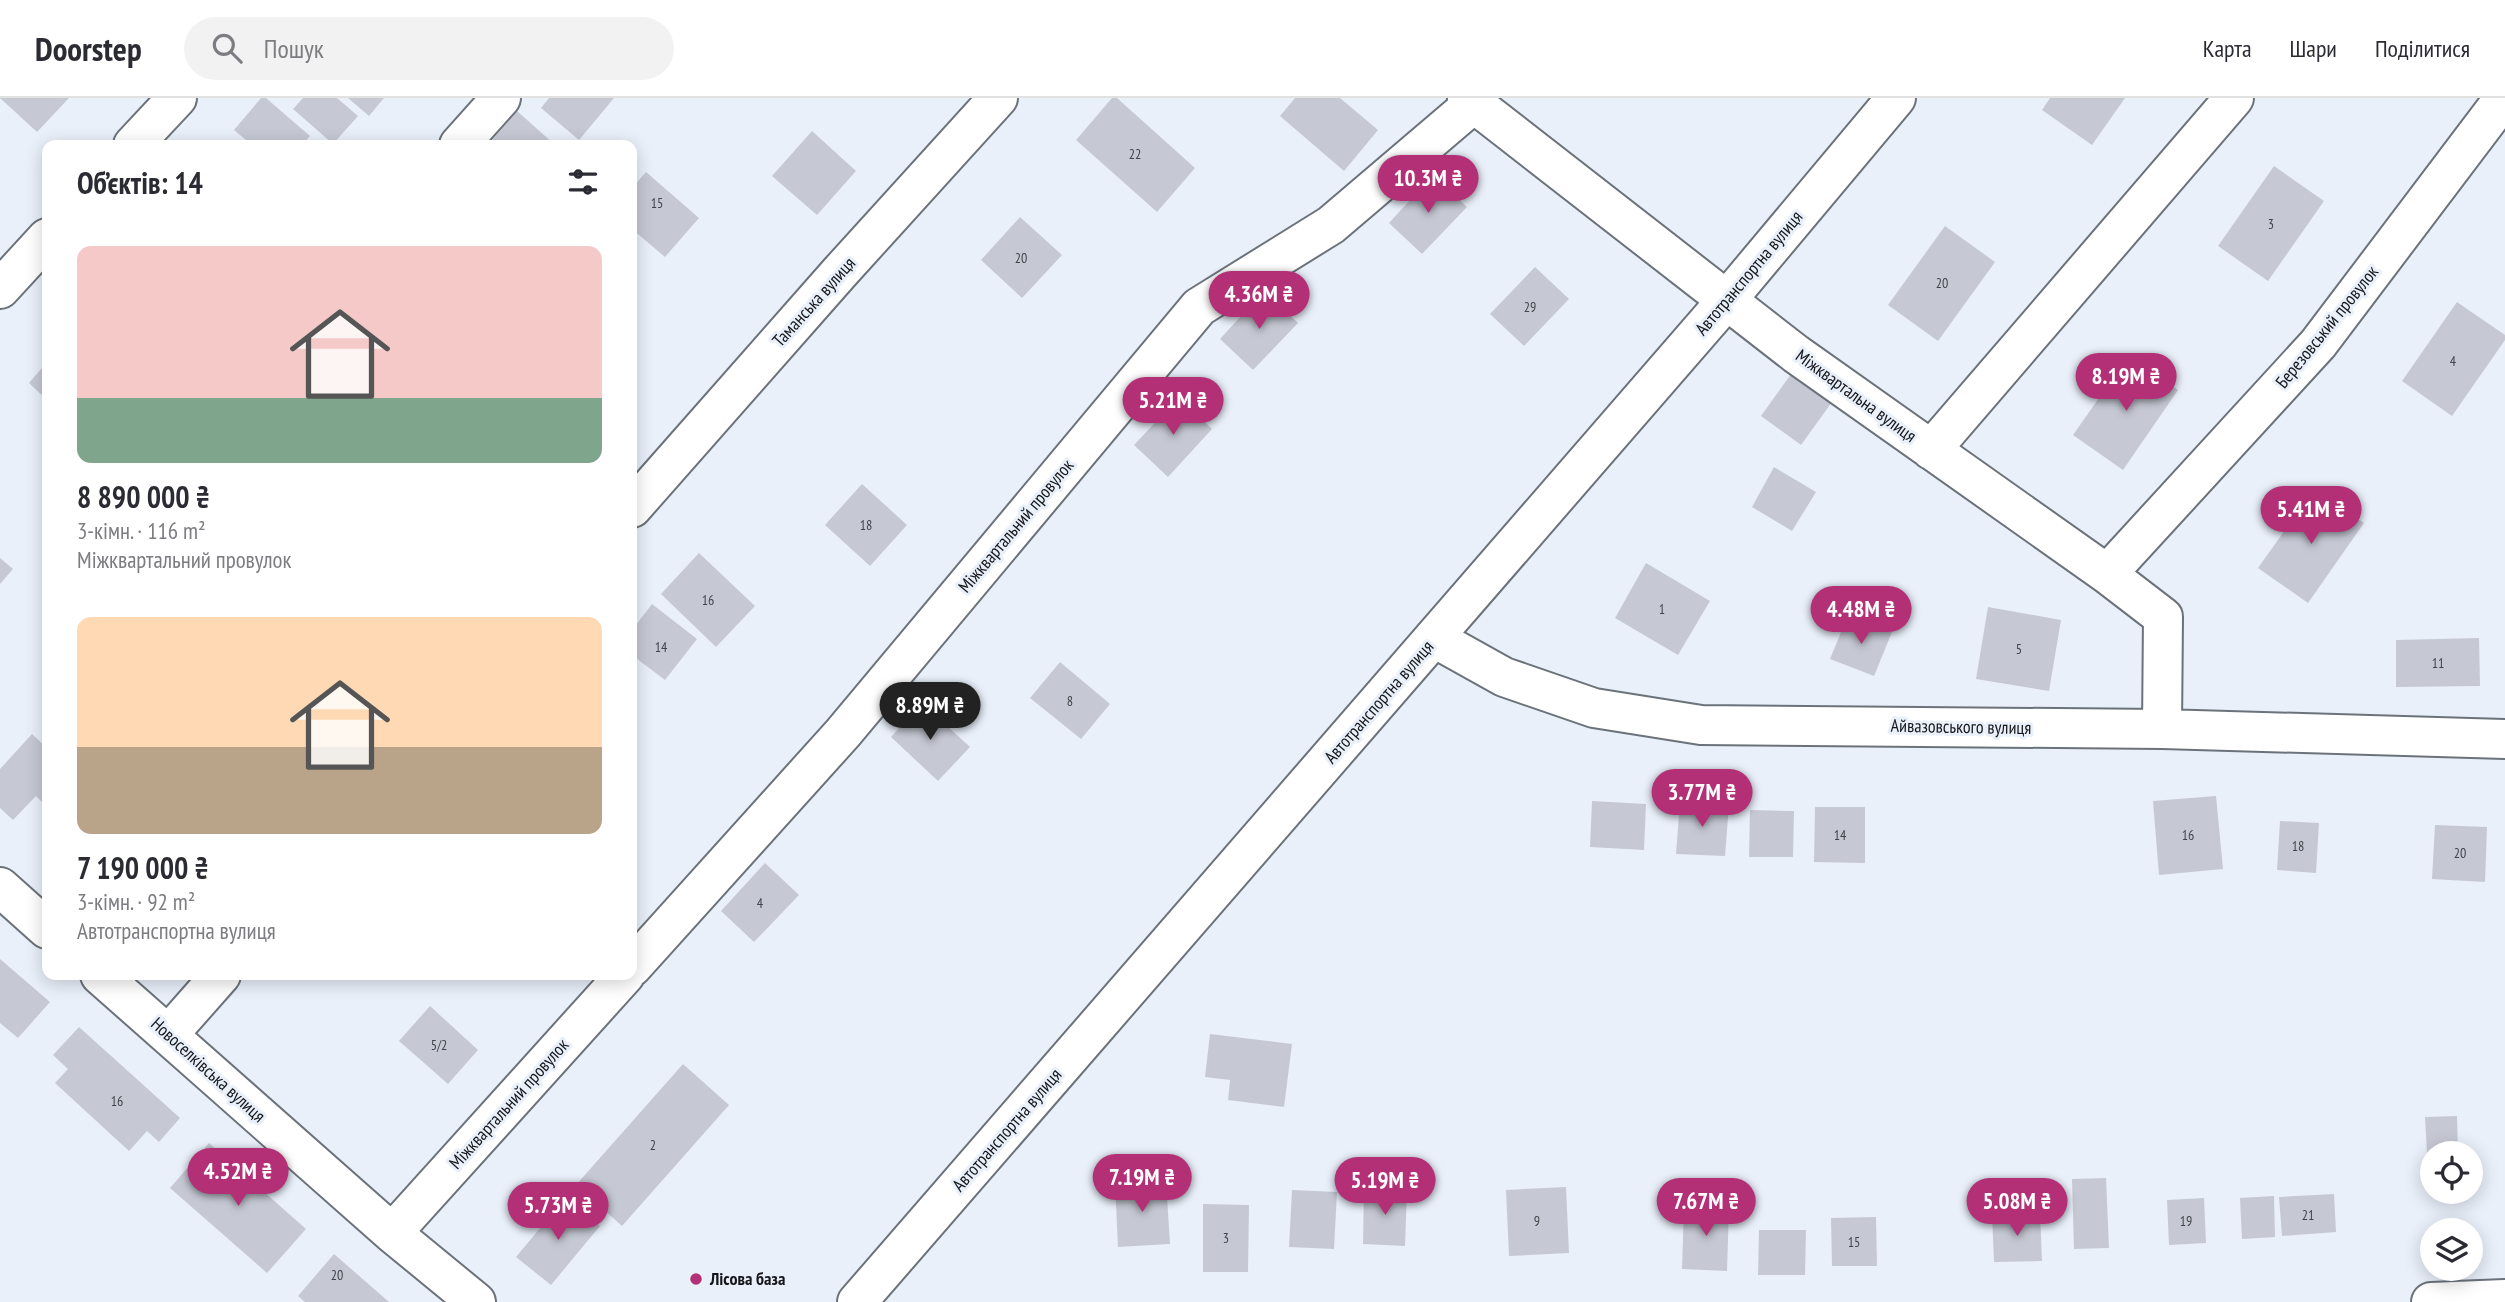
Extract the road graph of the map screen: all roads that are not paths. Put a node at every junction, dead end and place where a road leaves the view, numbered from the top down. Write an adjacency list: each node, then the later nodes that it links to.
1 (177, 98): 8 (street)
2 (501, 98): 9 (street)
3 (998, 98): 14 (street, Таманська вулиця)
4 (1896, 98): 12 (street, Автотранспортна вулиця)
5 (2234, 98): 13 (street)
6 (2504, 98): 15 (street, Березовський провулок)
7 (1470, 101): 12 (street, Міжквартальна вулиця); 21 (street, Міжквартальний провулок)
8 (138, 140)
9 (463, 140)
10 (42, 243): 11 (street)
11 (0, 289)
12 (1726, 301): 13 (street, Міжквартальна вулиця); 16 (street, Автотранспортна вулиця)
13 (1931, 450): 15 (street, Міжквартальна вулиця)
14 (637, 502)
15 (2107, 574): 17 (street, Міжквартальна вулиця)
16 (1434, 638): 17 (street, Айвазовського вулиця); 29 (street, Автотранспортна вулиця)
17 (2162, 729): 18 (street, Айвазовського вулиця)
18 (2505, 739)
19 (0, 887): 20 (street)
20 (42, 925)
21 (637, 961)
22 (106, 980): 25 (street, Новоселківська вулиця)
23 (217, 980): 25 (street)
24 (620, 980): 26 (street, Міжквартальний провулок)
25 (168, 1035): 26 (street, Новоселківська вулиця)
26 (392, 1233): 28 (street, Новоселківська вулиця)
27 (2505, 1299): 30 (street)
28 (476, 1302)
29 (857, 1302)
30 (2431, 1302)

